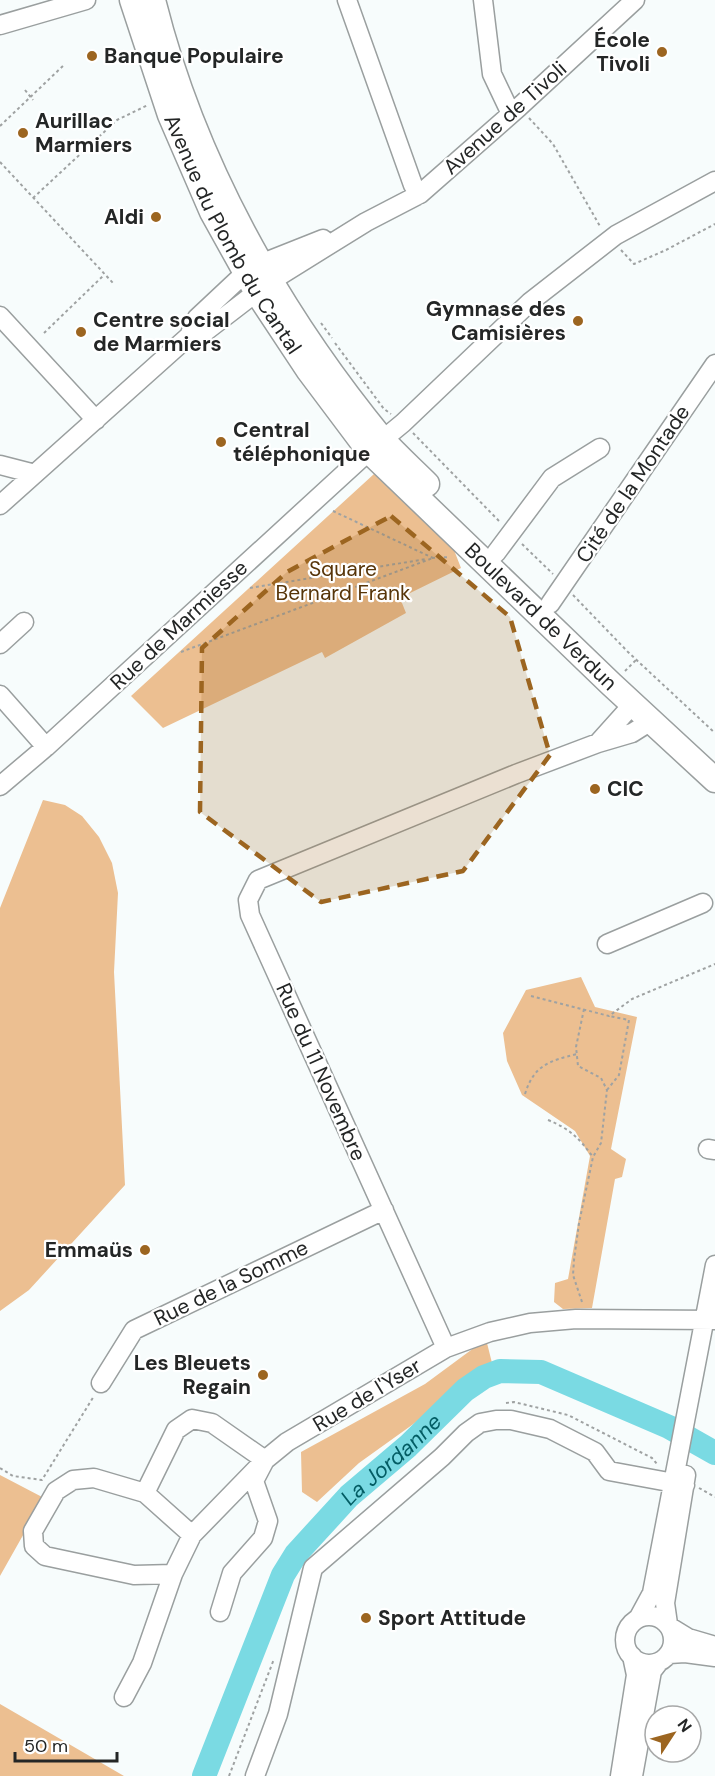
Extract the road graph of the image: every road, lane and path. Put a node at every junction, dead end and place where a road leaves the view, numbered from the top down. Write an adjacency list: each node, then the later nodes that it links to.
1 (86, 0): 7 (street)
2 (132, 0): 10 (main road, Avenue du Plomb du Cantal)
3 (153, 0): 21 (main road, Avenue du Plomb du Cantal)
4 (347, 0): 16 (street)
5 (483, 0): 12 (street)
6 (635, 0): 12 (street, Avenue de Tivoli)
7 (0, 25)
8 (65, 64): 11 (path)
9 (25, 90): 11 (path)
10 (164, 96): 17 (path); 21 (main road, Avenue du Plomb du Cantal)
11 (32, 98): 13 (path)
12 (515, 110): 16 (street, Avenue de Tivoli); 19 (path)
13 (0, 126)
14 (0, 162): 17 (path)
15 (715, 181): 19 (street, Rue de Marmiesse)
16 (420, 194): 21 (street, Avenue de Tivoli)
17 (33, 198): 20 (path)
18 (715, 224): 19 (path)
19 (610, 240): 28 (street, Rue de Marmiesse)
20 (104, 274): 22 (path); 25 (path)
21 (258, 277): 27 (street, Avenue de Tivoli); 29 (main road, Avenue du Plomb du Cantal)
22 (113, 283)
23 (0, 316): 27 (street)
24 (316, 316): 28 (path)
25 (44, 333)
26 (715, 364): 39 (street, Cité de la Montade)
27 (96, 420): 32 (street, Avenue de Tivoli)
28 (403, 423): 29 (street, Rue de Marmiesse); 35 (path)
29 (376, 446): 36 (main road, Boulevard de Verdun); 44 (main road, Boulevard de Verdun); 46 (street, Rue de Marmiesse)
30 (600, 448): 35 (street)
31 (0, 465): 32 (street)
32 (35, 474): 33 (street, Avenue de Tivoli)
33 (0, 505)
34 (333, 511): 37 (path)
35 (511, 533): 36 (street); 39 (path)
36 (496, 553): 39 (main road, Boulevard de Verdun)
37 (433, 558): 38 (path); 42 (path)
38 (250, 588)
39 (557, 594): 44 (main road, Boulevard de Verdun); 45 (path)
40 (24, 622): 41 (street)
41 (0, 644)
42 (181, 652)
43 (0, 695): 46 (street)
44 (646, 709): 47 (street, Rue du 11 Novembre); 47 (street, Rue du 11 Novembre); 48 (main road, Boulevard de Verdun); 49 (main road, Boulevard de Verdun)
45 (715, 734)
46 (46, 747): 50 (street, Rue de Marmiesse)
47 (596, 750): 62 (street, Rue du 11 Novembre)
48 (715, 759)
49 (715, 780)
50 (0, 786)
51 (703, 903): 52 (street)
52 (607, 944)
53 (715, 964): 56 (path)
54 (531, 996): 55 (path)
55 (584, 1009): 56 (path); 57 (path)
56 (609, 1016): 58 (path)
57 (577, 1054): 58 (path); 59 (path)
58 (606, 1090): 61 (path)
59 (525, 1094)
60 (548, 1120): 61 (path)
61 (593, 1157): 64 (path)
62 (384, 1210): 66 (street, Rue du 11 Novembre); 67 (street, Rue de la Somme)
63 (715, 1265): 65 (street)
64 (594, 1319): 65 (street); 66 (street)
65 (712, 1323): 71 (street)
66 (446, 1348): 69 (street, Rue de l'Yser)
67 (101, 1383): 70 (path)
68 (497, 1404): 71 (path)
69 (265, 1460): 72 (street); 73 (street, Rue de l'Yser); 75 (street)
70 (0, 1468)
71 (678, 1478): 76 (street); 77 (street); 87 (street)
72 (145, 1493): 73 (street); 74 (street)
73 (192, 1535): 74 (street, Rue de l'Yser)
74 (173, 1574): 83 (street, Rue de l'Yser)
75 (220, 1612)
76 (639, 1617): 77 (street); 80 (street)
77 (669, 1626): 78 (street); 82 (street)
78 (715, 1646)
79 (275, 1654): 86 (path)
80 (632, 1656): 82 (street); 88 (street)
81 (715, 1657): 82 (street)
82 (664, 1658): 84 (street)
83 (124, 1697)
84 (650, 1704)
85 (643, 1746): 89 (street)
86 (229, 1776)
87 (255, 1776)
88 (620, 1776)
89 (633, 1776)

